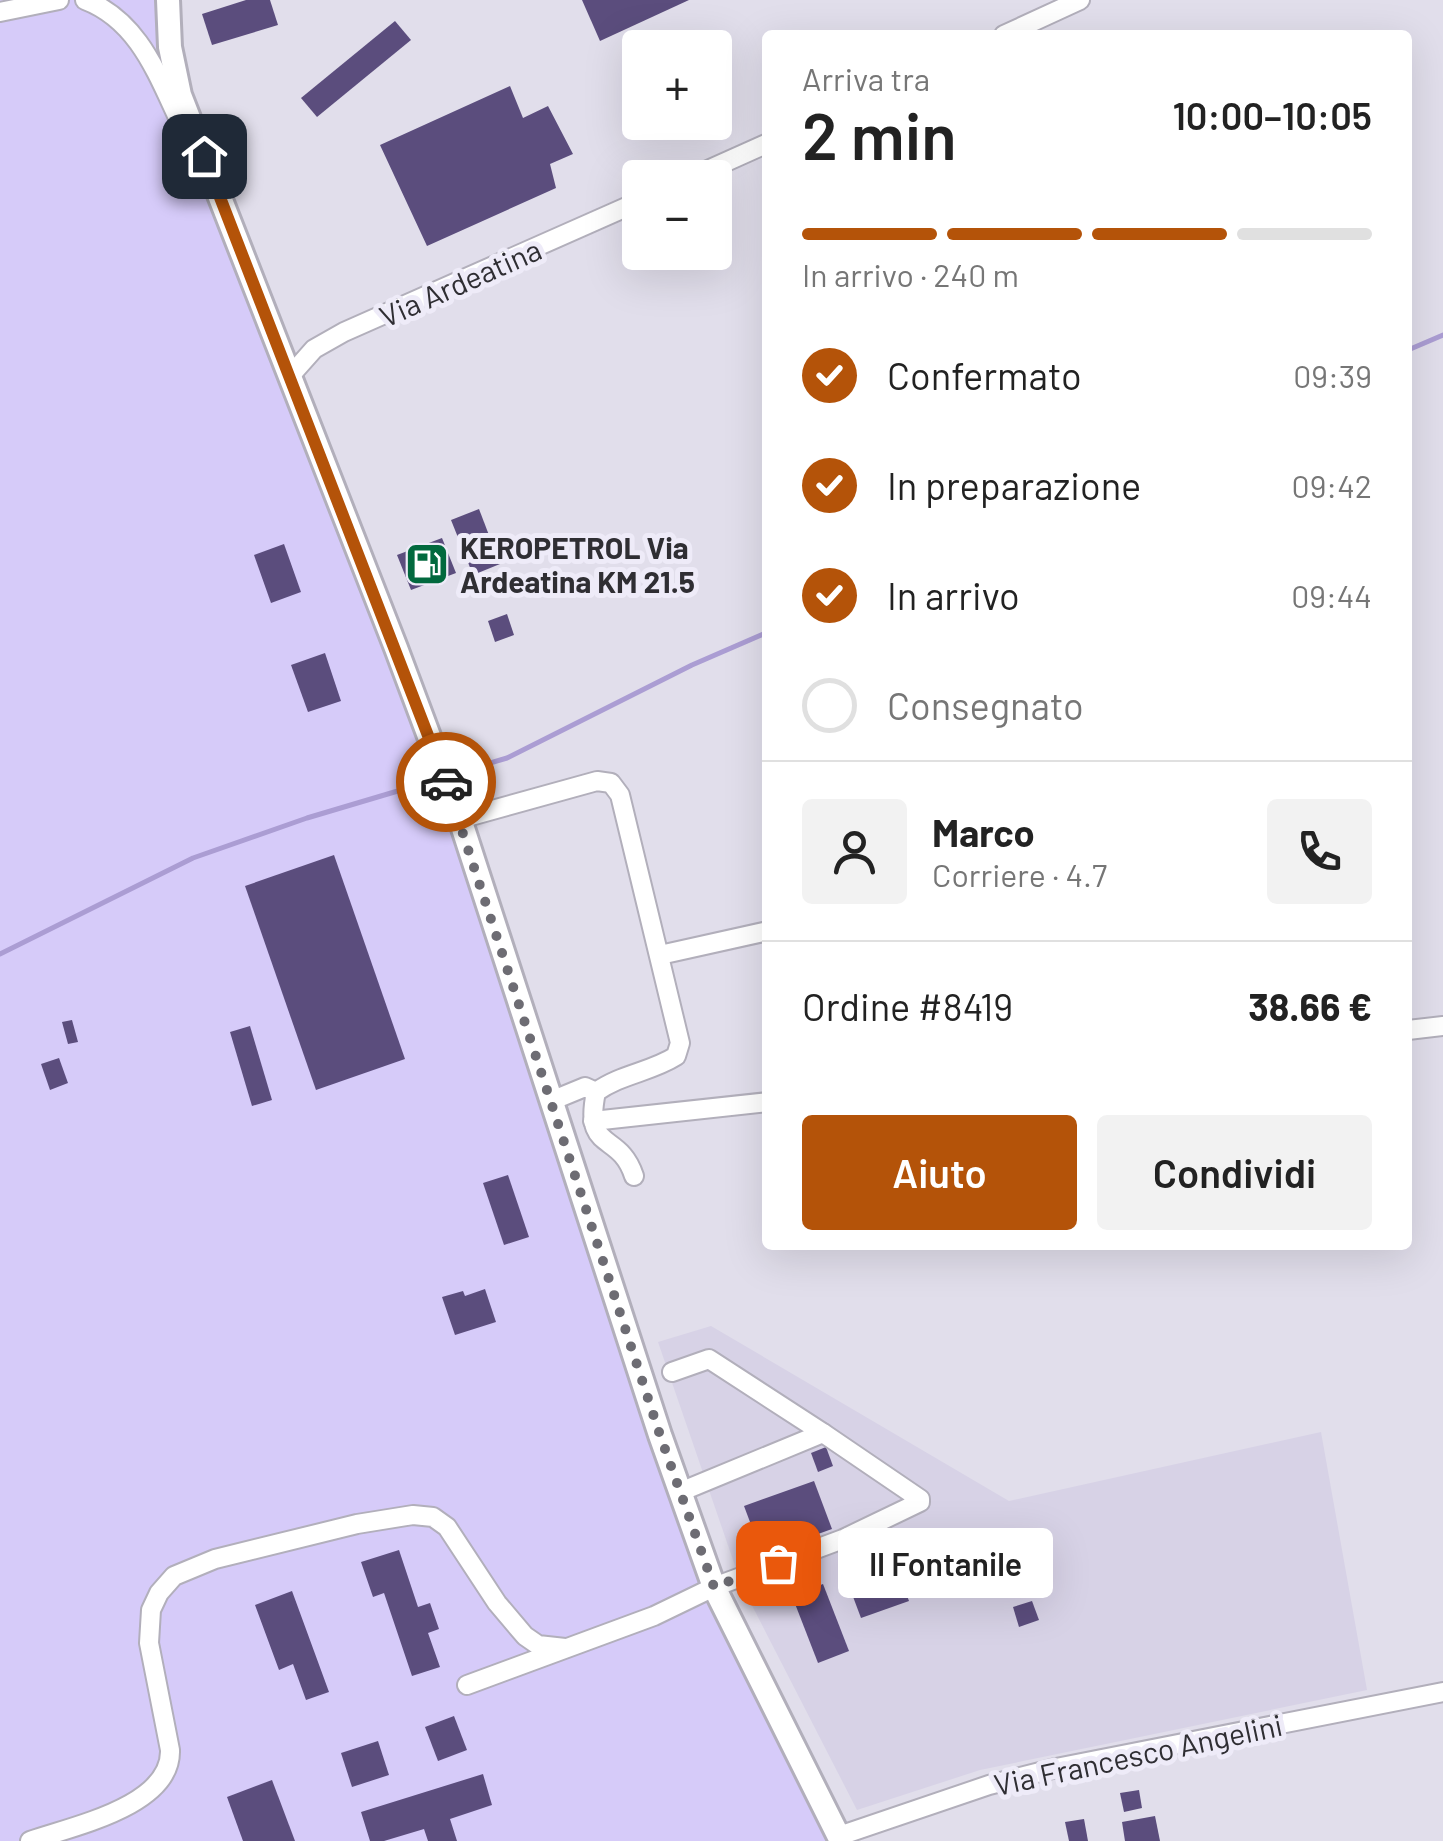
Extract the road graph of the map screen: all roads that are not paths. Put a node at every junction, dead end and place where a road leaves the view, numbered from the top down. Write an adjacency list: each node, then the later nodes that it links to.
1 (59, 0): 5 (street)
2 (85, 0): 10 (street)
3 (168, 0): 10 (main road)
4 (1080, 0): 6 (street)
5 (0, 12)
6 (1015, 30)
7 (762, 146): 8 (street)
8 (730, 160)
9 (622, 209): 11 (street, Via Ardeatina)
10 (224, 212): 11 (main road)
11 (290, 376): 12 (main road)
12 (460, 819): 14 (street); 18 (main road)
13 (762, 932): 14 (street)
14 (660, 955): 17 (street)
15 (1443, 1026): 16 (street)
16 (1412, 1030)
17 (596, 1092): 18 (street); 20 (street)
18 (550, 1101): 24 (main road)
19 (762, 1103): 20 (street)
20 (593, 1121): 21 (street)
21 (634, 1176)
22 (672, 1372): 23 (street)
23 (822, 1433): 24 (street); 25 (street)
24 (680, 1492): 25 (main road)
25 (714, 1587): 26 (street); 29 (main road)
26 (565, 1648): 27 (street); 30 (street)
27 (466, 1685)
28 (1443, 1692): 29 (street, Via Francesco Angelini)
29 (840, 1839)
30 (30, 1841)

